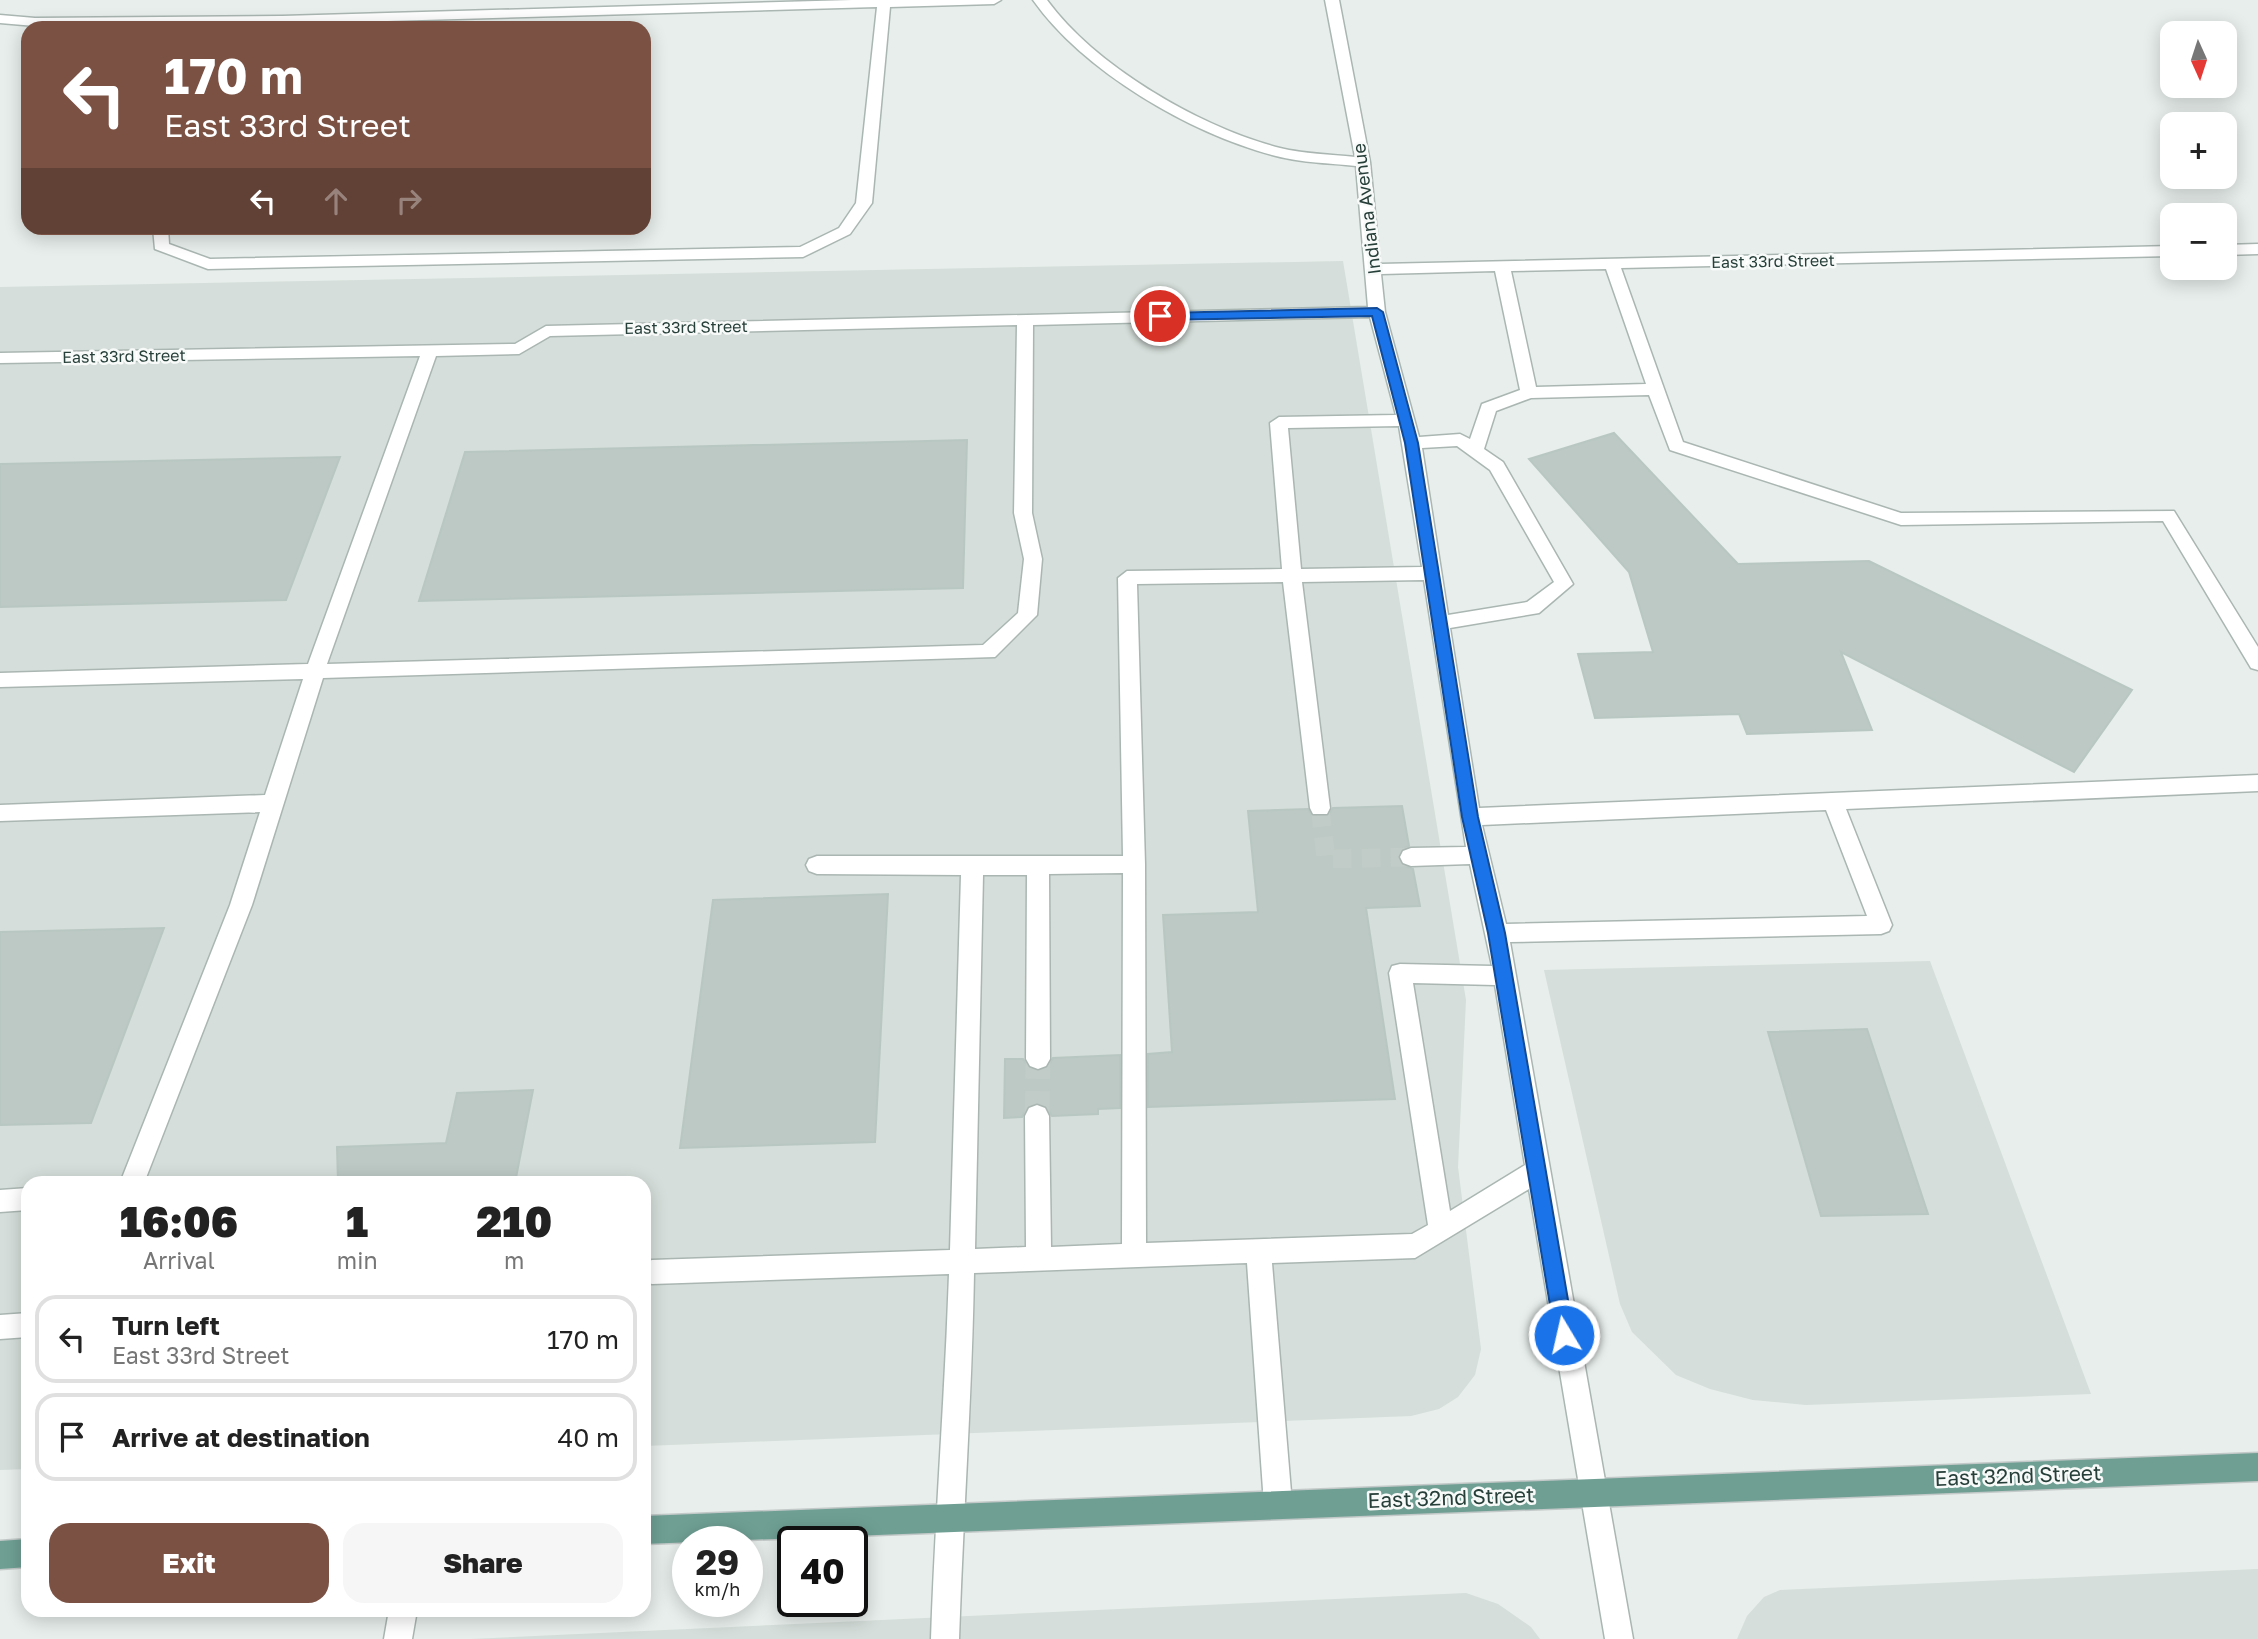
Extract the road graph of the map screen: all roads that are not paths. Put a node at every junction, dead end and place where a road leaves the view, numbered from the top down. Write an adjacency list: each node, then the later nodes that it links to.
1 (292, 0): 8 (street)
2 (994, 0): 5 (street)
3 (1040, 0): 10 (street)
4 (1332, 0): 10 (street, Indiana Avenue)
5 (884, 2): 9 (street); 11 (street)
6 (0, 19): 7 (street)
7 (23, 21)
8 (281, 21)
9 (362, 21)
10 (1363, 162): 17 (street, Indiana Avenue)
11 (161, 235)
12 (2258, 249): 13 (street)
13 (2237, 250)
14 (2160, 251): 15 (street, East 33rd Street)
15 (1612, 264): 16 (street, East 33rd Street); 22 (street)
16 (1502, 267): 17 (street, East 33rd Street); 23 (street)
17 (1375, 270): 18 (street, Indiana Avenue)
18 (1377, 312): 19 (street, East 33rd Street); 24 (street, Indiana Avenue)
19 (1025, 319): 20 (street, East 33rd Street); 31 (street)
20 (430, 350): 21 (street, East 33rd Street); 31 (street)
21 (0, 358)
22 (1655, 389): 23 (street); 30 (street)
23 (1529, 394): 26 (street)
24 (1406, 421): 25 (street, Indiana Avenue); 28 (street)
25 (1412, 443): 26 (street); 27 (street, Indiana Avenue)
26 (1475, 451): 29 (street)
27 (1432, 573): 28 (street); 29 (street, Indiana Avenue)
28 (1292, 576): 36 (street); 42 (street)
29 (1439, 623): 38 (street, Indiana Avenue)
30 (2258, 663)
31 (315, 671): 32 (street); 35 (street)
32 (0, 680)
33 (2258, 783): 34 (street)
34 (1833, 802): 38 (street); 45 (street)
35 (273, 803): 37 (street); 50 (street)
36 (1320, 808)
37 (0, 813)
38 (1470, 817): 39 (street, Indiana Avenue)
39 (1479, 856): 40 (street); 45 (street, Indiana Avenue)
40 (1411, 857)
41 (817, 864): 43 (street)
42 (1133, 864): 44 (street); 55 (street)
43 (972, 867): 44 (street); 57 (street)
44 (1038, 867): 47 (street)
45 (1497, 933): 46 (street, Indiana Avenue)
46 (1504, 976): 49 (street, Indiana Avenue); 53 (street)
47 (1038, 1059)
48 (1037, 1116): 56 (street)
49 (1537, 1171): 53 (street); 62 (street, Indiana Avenue)
50 (135, 1176)
51 (21, 1200): 52 (street)
52 (0, 1201)
53 (1441, 1230): 54 (street)
54 (1259, 1251): 55 (street); 63 (street)
55 (1134, 1256): 56 (street)
56 (1039, 1259): 57 (street)
57 (962, 1261): 58 (street); 64 (street)
58 (652, 1272)
59 (21, 1326): 60 (street)
60 (0, 1327)
61 (2258, 1467): 62 (main road, East 32nd Street)
62 (1591, 1493): 63 (main road, East 32nd Street); 71 (street, Indiana Avenue)
63 (1278, 1504): 64 (main road, East 32nd Street)
64 (949, 1518): 65 (main road, East 32nd Street); 70 (street)
65 (651, 1530)
66 (21, 1554): 67 (main road)
67 (0, 1555)
68 (402, 1617): 69 (street)
69 (398, 1639)
70 (945, 1639)
71 (1619, 1639)

